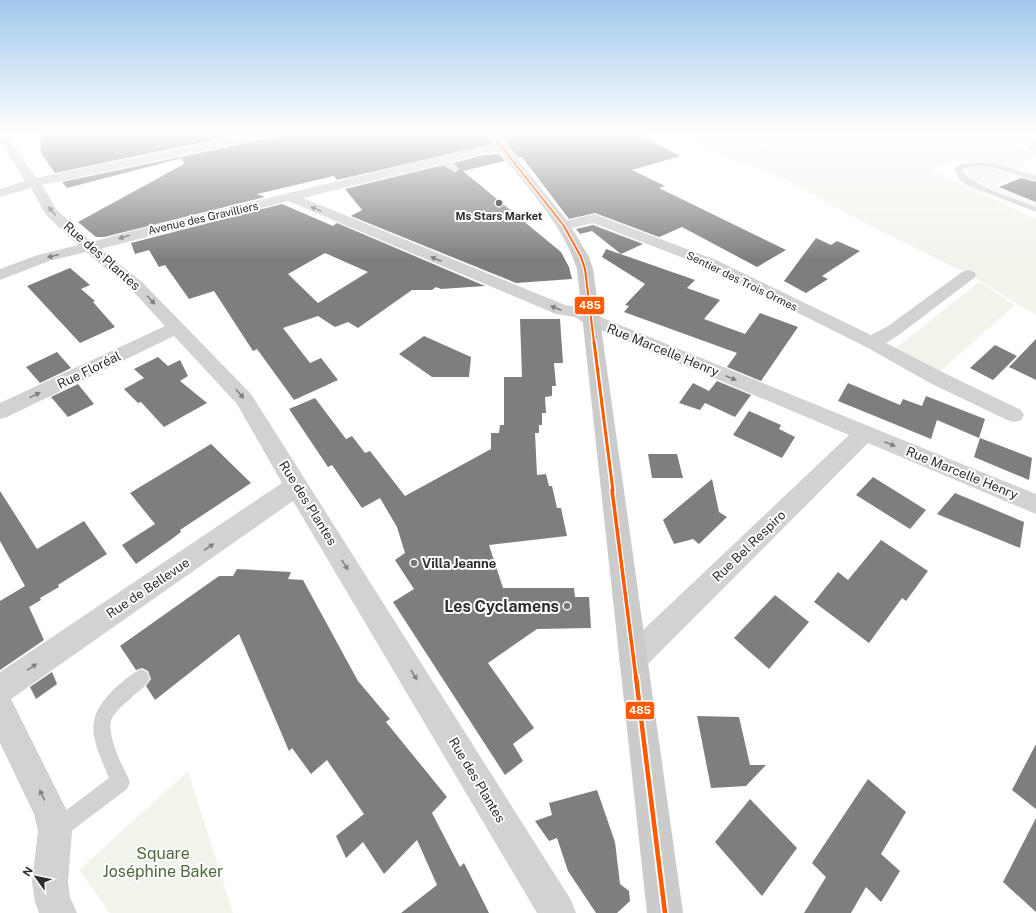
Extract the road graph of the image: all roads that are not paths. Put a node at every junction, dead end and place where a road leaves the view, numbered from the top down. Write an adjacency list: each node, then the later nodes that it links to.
1 (26, 175): 8 (street, Rue des Plantes)
2 (70, 175): 8 (street)
3 (383, 175): 10 (street, Avenue des Gravilliers)
4 (524, 175): 12 (main road)
5 (959, 175): 11 (lane)
6 (1020, 175): 7 (lane)
7 (1036, 179)
8 (33, 182): 9 (street); 13 (street, Rue des Plantes, one-way to 8)
9 (0, 192)
10 (290, 197): 13 (street, Avenue des Gravilliers, one-way to 13); 16 (street, Rue Marcelle Henry, one-way to 10)
11 (1036, 210)
12 (564, 226): 16 (main road); 18 (street, Sentier des Trois Ormes)
13 (91, 247): 14 (street, Avenue des Gravilliers, one-way to 14); 17 (street, Rue des Plantes, one-way to 17)
14 (0, 275)
15 (968, 275): 18 (street)
16 (592, 320): 21 (street, Rue Marcelle Henry, one-way to 21); 24 (main road)
17 (177, 327): 19 (street, Rue Floréal, one-way to 17); 22 (street, Rue des Plantes, one-way to 22)
18 (872, 343): 20 (street, Sentier des Trois Ormes)
19 (0, 412)
20 (1014, 415)
21 (865, 433): 23 (street, Rue Marcelle Henry, one-way to 23); 24 (street, Rue Bel Respiro)
22 (296, 486): 26 (street, Rue de Bellevue, one-way to 22); 30 (street, Rue des Plantes, one-way to 30)
23 (1036, 504)
24 (633, 659): 31 (main road)
25 (141, 678): 28 (lane)
26 (0, 690)
27 (0, 710): 28 (street, one-way to 27)
28 (55, 831): 29 (street)
29 (59, 913)
30 (558, 913)
31 (665, 913)

